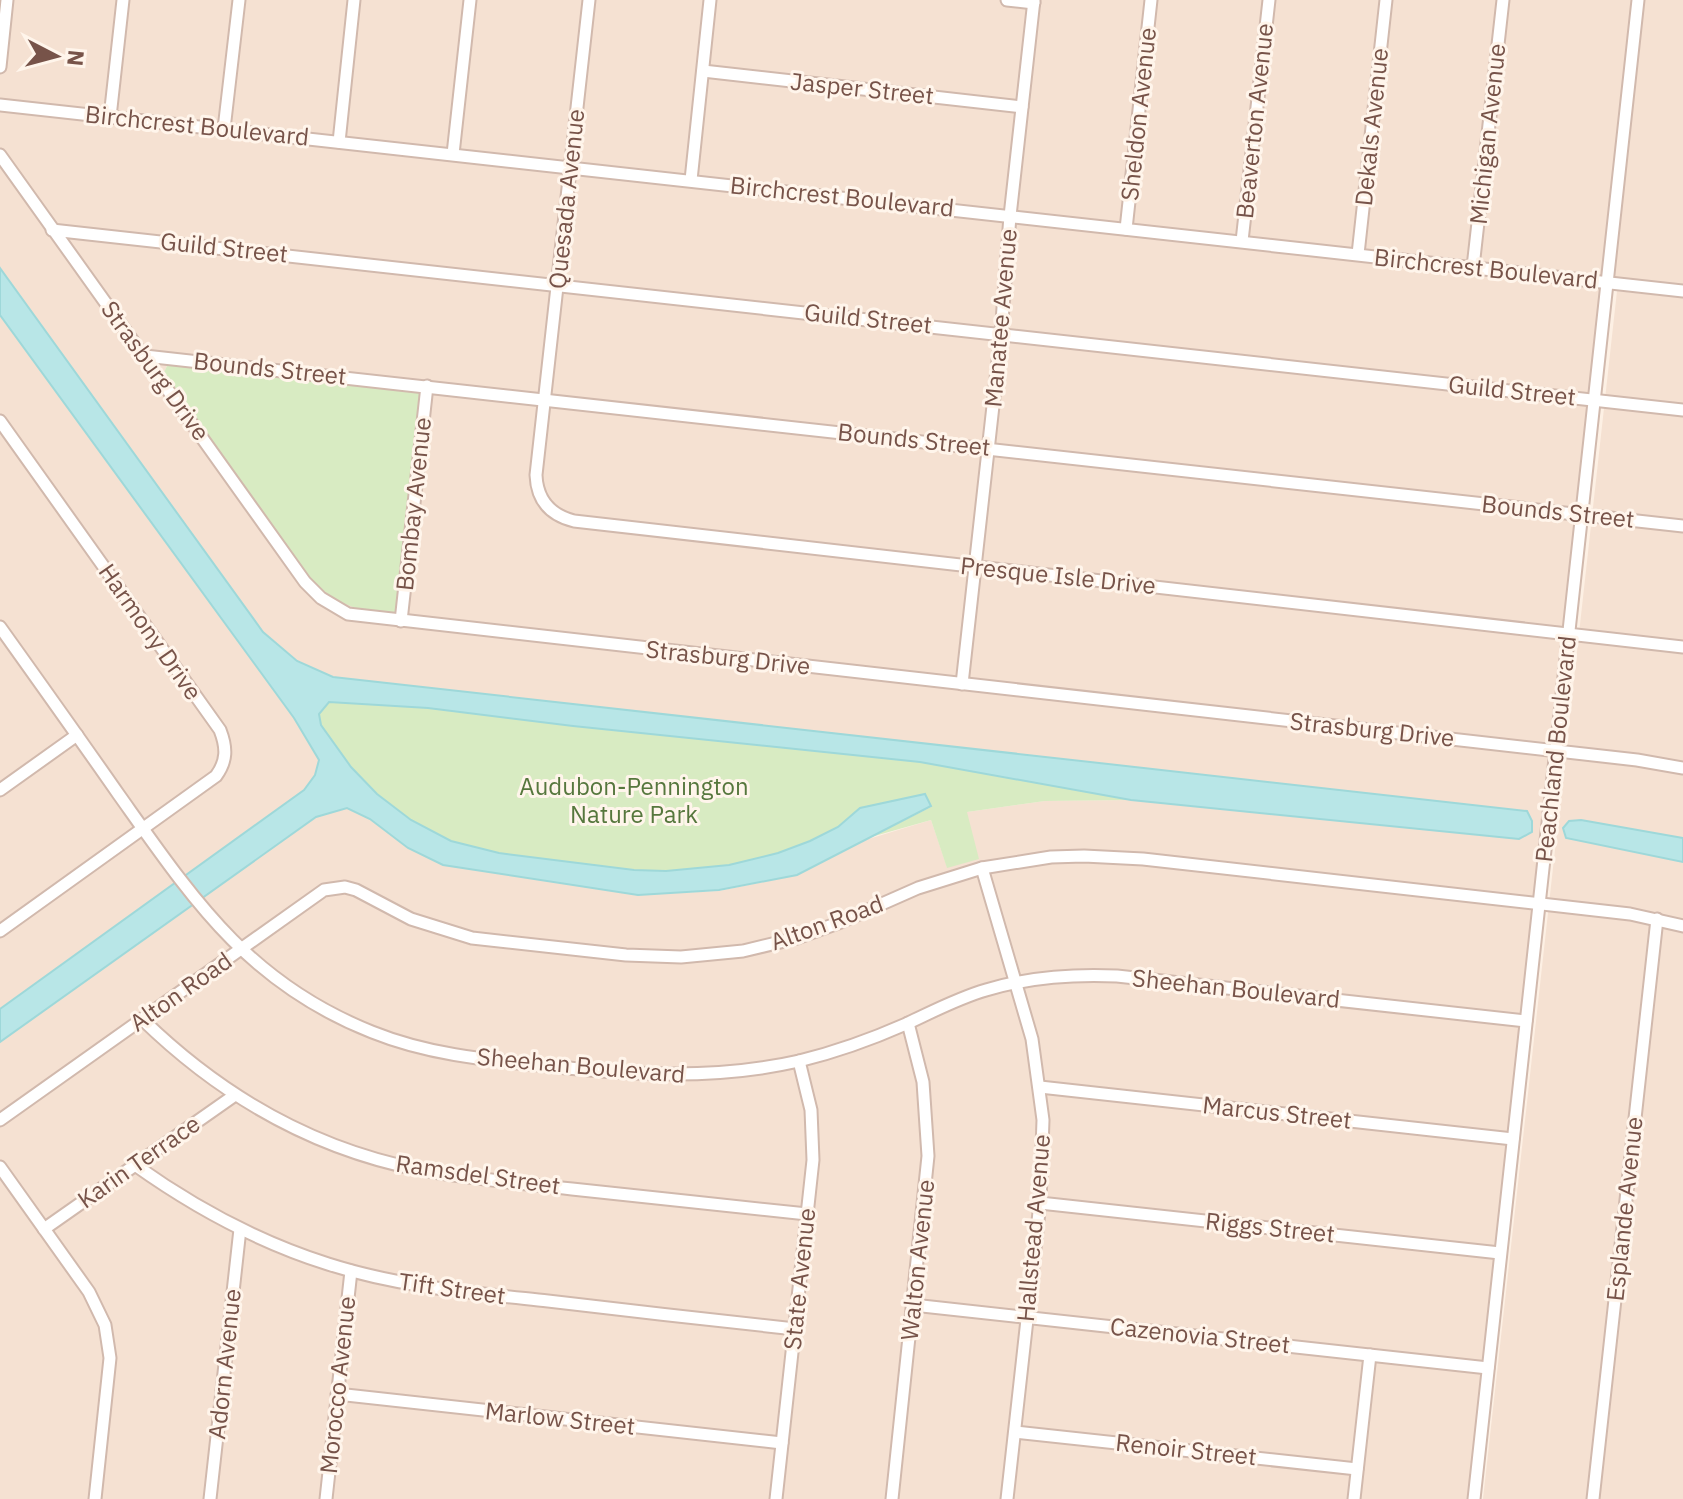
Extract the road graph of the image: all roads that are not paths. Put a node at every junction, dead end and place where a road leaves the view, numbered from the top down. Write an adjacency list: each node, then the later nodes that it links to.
1 (7, 0): 15 (street)
2 (123, 0): 19 (street)
3 (239, 0): 20 (street)
4 (354, 0): 21 (street)
5 (470, 0): 22 (street)
6 (589, 0): 24 (street, Quesada Avenue)
7 (710, 0): 16 (street)
8 (1007, 0): 14 (street)
9 (1151, 0): 27 (street, Sheldon Avenue)
10 (1269, 0): 29 (street, Beaverton Avenue)
11 (1386, 0): 30 (street, Dekals Avenue)
12 (1503, 0): 31 (street, Michigan Avenue)
13 (1638, 0): 32 (street, Peachland Boulevard)
14 (1034, 2): 18 (street, Manatee Avenue)
15 (0, 67)
16 (703, 71): 18 (street, Jasper Street); 25 (street)
17 (0, 105): 19 (street, Birchcrest Boulevard)
18 (1022, 107): 26 (street, Manatee Avenue)
19 (110, 117): 20 (street, Birchcrest Boulevard)
20 (224, 129): 21 (street, Birchcrest Boulevard)
21 (339, 142): 22 (street, Birchcrest Boulevard)
22 (453, 154): 24 (street, Birchcrest Boulevard)
23 (0, 155): 28 (street, Strasburg Drive)
24 (571, 167): 25 (street, Birchcrest Boulevard); 33 (street, Quesada Avenue)
25 (691, 180): 26 (street, Birchcrest Boulevard)
26 (1010, 216): 27 (street, Birchcrest Boulevard); 35 (street, Manatee Avenue)
27 (1126, 229): 29 (street, Birchcrest Boulevard)
28 (52, 230): 33 (street, Guild Street); 36 (street, Strasburg Drive)
29 (1242, 241): 30 (street, Birchcrest Boulevard)
30 (1358, 254): 31 (street, Birchcrest Boulevard)
31 (1473, 267): 32 (street, Birchcrest Boulevard)
32 (1607, 282): 34 (street, Birchcrest Boulevard); 39 (street, Peachland Boulevard)
33 (558, 284): 35 (street, Guild Street); 38 (street, Quesada Avenue)
34 (1683, 291)
35 (1001, 334): 39 (street, Guild Street); 42 (street, Manatee Avenue)
36 (145, 356): 37 (street, Bounds Street); 46 (street, Strasburg Drive)
37 (427, 386): 38 (street, Bounds Street); 46 (street, Bombay Avenue)
38 (545, 399): 42 (street, Bounds Street); 45 (street, Presque Isle Drive)
39 (1594, 400): 40 (street, Guild Street); 43 (street, Peachland Boulevard)
40 (1683, 410)
41 (0, 421): 56 (street, Harmony Drive)
42 (988, 448): 43 (street, Bounds Street); 45 (street, Manatee Avenue)
43 (1581, 515): 44 (street, Bounds Street); 48 (street, Peachland Boulevard)
44 (1683, 526)
45 (975, 566): 48 (street, Presque Isle Drive); 51 (street, Manatee Avenue)
46 (401, 621): 51 (street, Strasburg Drive)
47 (0, 627): 49 (street, Sheehan Boulevard)
48 (1568, 633): 50 (street, Presque Isle Drive); 53 (street, Peachland Boulevard)
49 (5, 645): 52 (street, Sheehan Boulevard)
50 (1683, 647)
51 (962, 684): 53 (street, Strasburg Drive)
52 (77, 735): 55 (street); 56 (street, Sheehan Boulevard)
53 (1555, 751): 54 (street, Strasburg Drive); 58 (street, Peachland Boulevard)
54 (1683, 768)
55 (0, 790)
56 (144, 829): 61 (street); 62 (street, Sheehan Boulevard)
57 (982, 868): 58 (street, Alton Road); 62 (street, Alton Road); 63 (street, Hallstead Avenue)
58 (1539, 903): 59 (street, Alton Road); 65 (street, Peachland Boulevard)
59 (1657, 919): 60 (street, Alton Road); 97 (street, Esplande Avenue)
60 (1683, 926)
61 (0, 931)
62 (240, 949): 64 (street, Alton Road); 67 (street, Sheehan Boulevard)
63 (1016, 982): 65 (street, Sheehan Boulevard); 66 (street, Sheehan Boulevard); 68 (street, Hallstead Avenue)
64 (142, 1019): 69 (street, Ramsdel Street); 70 (street, Alton Road)
65 (1526, 1021): 71 (street, Peachland Boulevard)
66 (908, 1023): 67 (street, Sheehan Boulevard); 80 (street, Walton Avenue)
67 (799, 1061): 75 (street, State Avenue)
68 (1040, 1087): 71 (street, Marcus Street); 74 (street, Hallstead Avenue)
69 (235, 1095): 72 (street, Karin Terrace); 75 (street, Ramsdel Street)
70 (0, 1120)
71 (1513, 1139): 78 (street, Peachland Boulevard)
72 (135, 1165): 76 (street, Karin Terrace); 77 (street, Tift Street)
73 (0, 1167): 76 (street)
74 (1040, 1203): 78 (street, Riggs Street); 81 (street, Hallstead Avenue)
75 (807, 1214): 82 (street, State Avenue)
76 (44, 1229): 89 (street)
77 (240, 1229): 79 (street, Tift Street); 90 (street, Adorn Avenue)
78 (1500, 1253): 84 (street, Peachland Boulevard)
79 (351, 1271): 82 (street, Tift Street); 85 (street, Morocco Avenue)
80 (913, 1305): 81 (street, Cazenovia Street); 93 (street, Walton Avenue)
81 (1027, 1317): 83 (street, Cazenovia Street); 86 (street, Hallstead Avenue)
82 (795, 1329): 87 (street, State Avenue)
83 (1370, 1355): 84 (street, Cazenovia Street); 88 (street)
84 (1488, 1368): 96 (street, Peachland Boulevard)
85 (337, 1394): 87 (street, Marlow Street); 91 (street, Morocco Avenue)
86 (1015, 1432): 88 (street, Renoir Street); 94 (street, Hallstead Avenue)
87 (782, 1443): 92 (street, State Avenue)
88 (1357, 1469): 95 (street)
89 (95, 1499)
90 (210, 1499)
91 (326, 1499)
92 (776, 1499)
93 (892, 1499)
94 (1007, 1499)
95 (1354, 1499)
96 (1474, 1499)
97 (1593, 1499)

